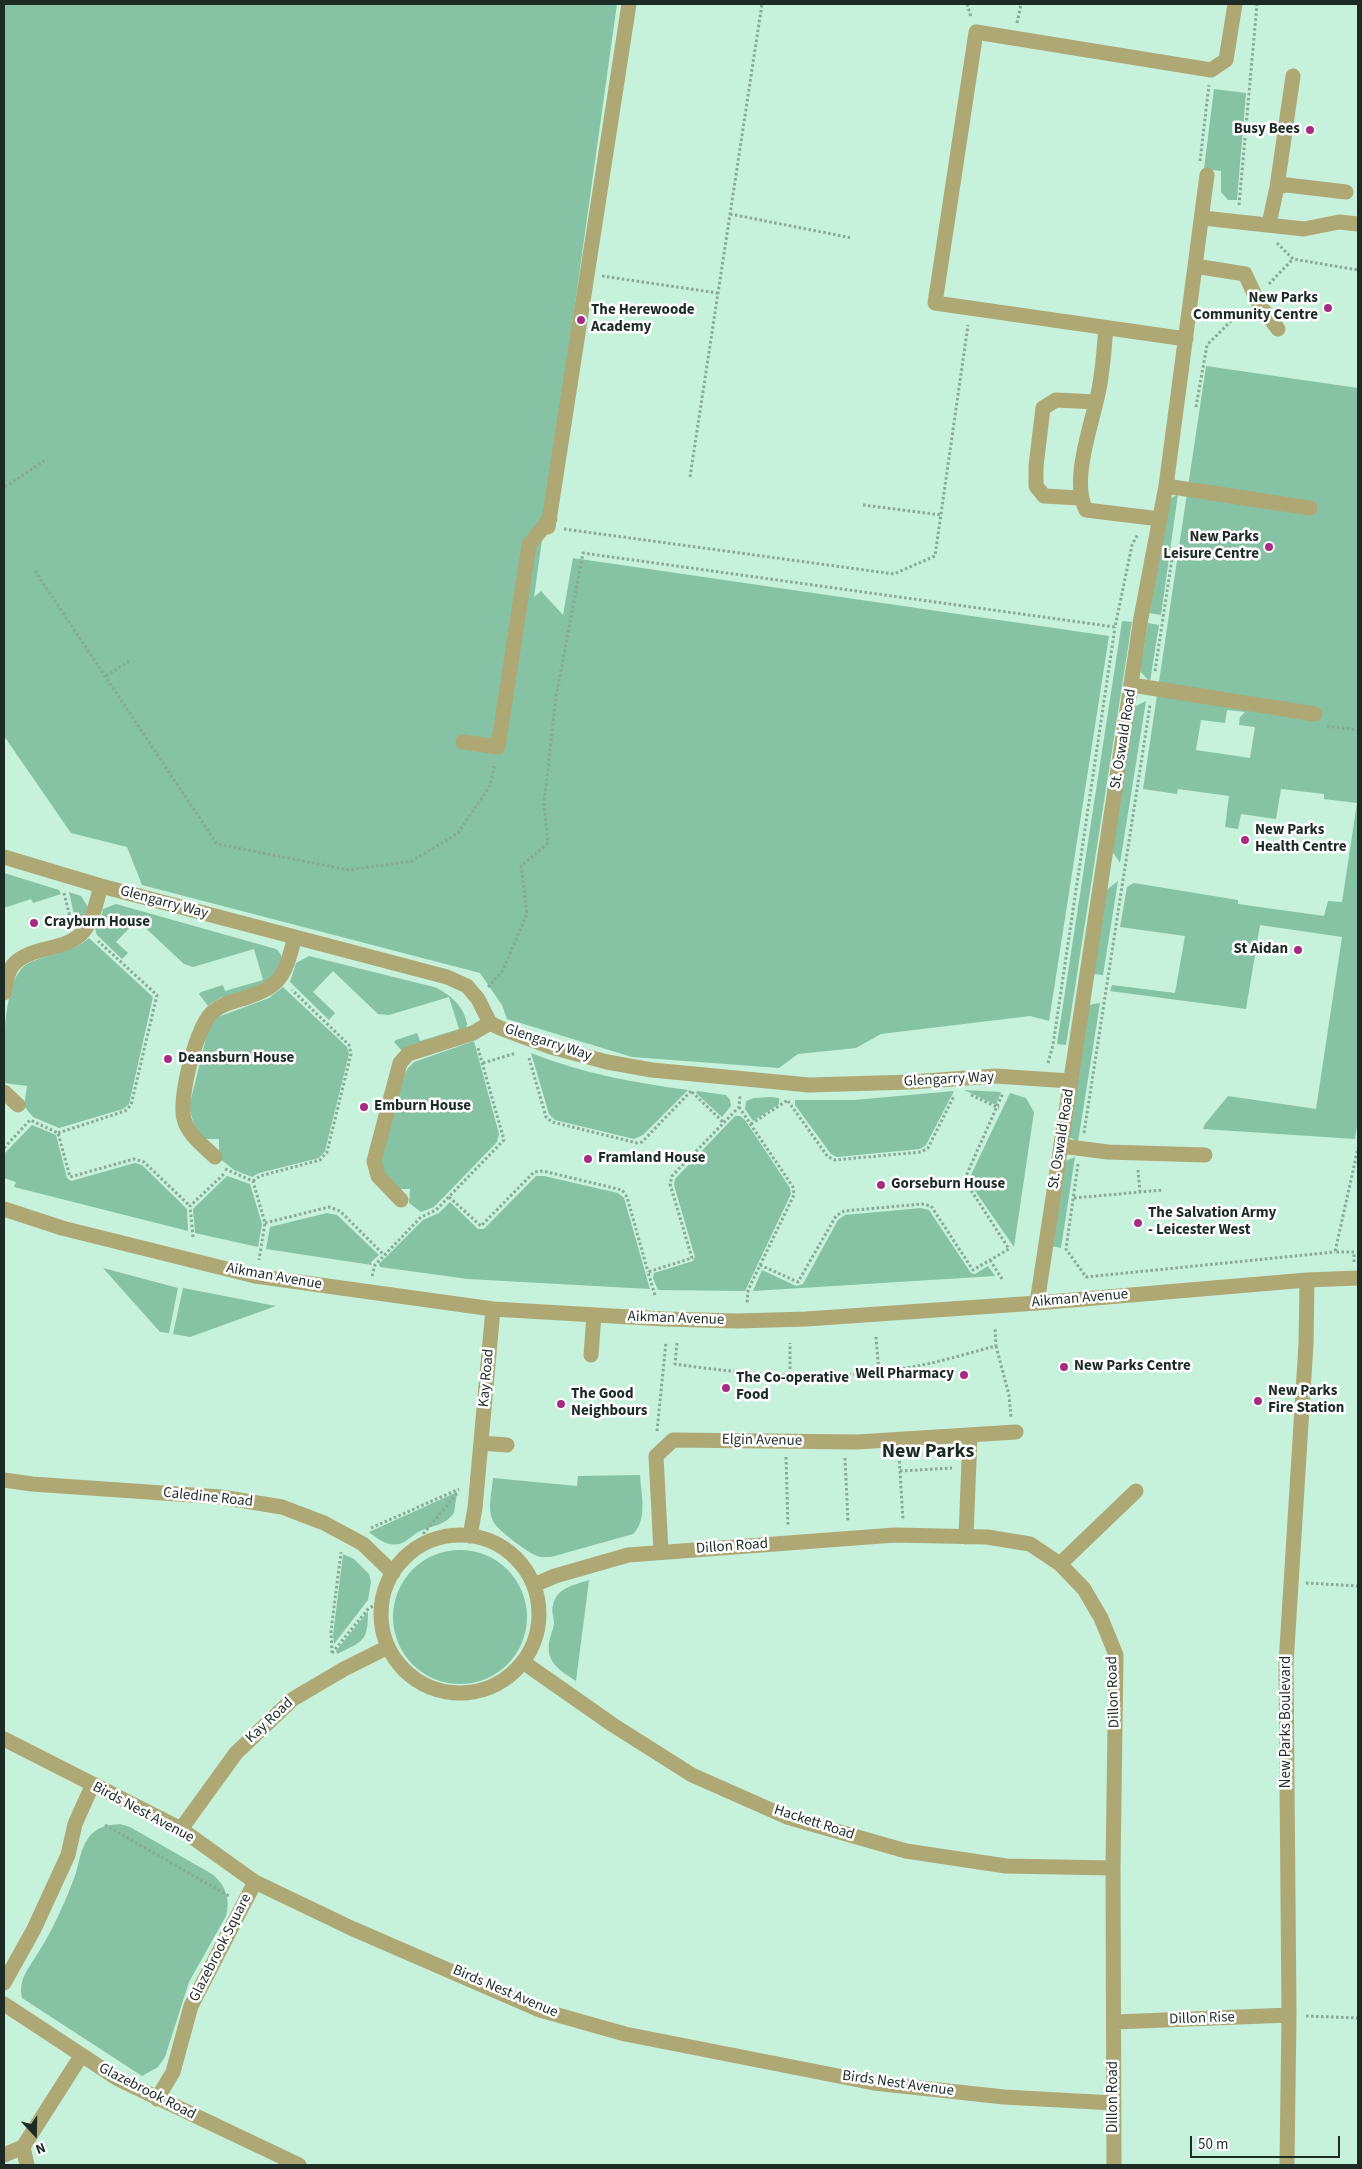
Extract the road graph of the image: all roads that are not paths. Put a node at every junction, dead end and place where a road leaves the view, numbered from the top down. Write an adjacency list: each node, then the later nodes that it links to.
1 (629, 4): 21 (street)
2 (1235, 4): 11 (street)
3 (1293, 76): 5 (street)
4 (1207, 175): 7 (street, St. Oswald Road)
5 (1277, 187): 6 (street); 8 (street)
6 (1346, 192)
7 (1203, 218): 8 (street); 10 (street, St. Oswald Road)
8 (1269, 224): 9 (street)
9 (1358, 224)
10 (1195, 266): 12 (street); 13 (street, St. Oswald Road)
11 (1106, 328): 13 (street); 14 (street)
12 (1278, 328)
13 (1186, 339): 15 (street, St. Oswald Road)
14 (1096, 402): 16 (street); 16 (street)
15 (1166, 486): 17 (street); 18 (street, St. Oswald Road)
16 (1080, 498): 18 (street)
17 (1310, 508)
18 (1154, 518): 19 (street, St. Oswald Road)
19 (1132, 685): 20 (street); 27 (street, St. Oswald Road)
20 (1315, 714)
21 (463, 742)
22 (4, 857): 23 (street, Glengarry Way)
23 (101, 886): 24 (street, Glengarry Way); 25 (street)
24 (296, 938): 26 (street, Glengarry Way); 32 (street)
25 (4, 993)
26 (490, 1023): 27 (street, Glengarry Way); 33 (street)
27 (1070, 1082): 30 (street, St. Oswald Road)
28 (4, 1092): 29 (street)
29 (18, 1105)
30 (1061, 1146): 31 (street); 37 (street, St. Oswald Road)
31 (1205, 1156)
32 (215, 1157)
33 (401, 1200)
34 (4, 1209): 38 (street, Aikman Avenue)
35 (1357, 1278): 36 (street, Aikman Avenue)
36 (1307, 1280): 37 (street, Aikman Avenue); 62 (street, New Parks Boulevard)
37 (1037, 1303): 39 (street, Aikman Avenue)
38 (493, 1309): 39 (street, Aikman Avenue); 43 (street, Kay Road)
39 (594, 1315): 40 (street)
40 (591, 1355)
41 (1014, 1432): 42 (street, Elgin Avenue)
42 (970, 1435): 48 (street); 49 (street, Elgin Avenue)
43 (481, 1443): 44 (street); 47 (street, Kay Road)
44 (507, 1445)
45 (4, 1480): 51 (street, Caledine Road)
46 (1136, 1491): 50 (street)
47 (470, 1536): 51 (street); 52 (street)
48 (966, 1537): 49 (street, Dillon Road); 50 (street, Dillon Road)
49 (661, 1552): 52 (street, Dillon Road)
50 (1060, 1564): 58 (street, Dillon Road)
51 (393, 1573): 53 (street)
52 (534, 1585): 54 (street)
53 (388, 1647): 54 (street); 57 (street, Kay Road)
54 (523, 1662): 58 (street, Hackett Road)
55 (4, 1740): 56 (street, Birds Nest Avenue)
56 (92, 1786): 57 (street, Birds Nest Avenue); 60 (street)
57 (181, 1829): 59 (street, Birds Nest Avenue)
58 (1113, 1868): 63 (street, Dillon Road)
59 (255, 1882): 65 (street, Glazebrook Square); 66 (street, Birds Nest Avenue)
60 (4, 1982)
61 (4, 2004): 64 (street, Glazebrook Road)
62 (1289, 2016): 63 (street, Dillon Rise); 72 (street, New Parks Boulevard)
63 (1115, 2022): 66 (street, Dillon Road)
64 (81, 2056): 65 (street, Glazebrook Road); 67 (street)
65 (157, 2099): 70 (street, Glazebrook Road)
66 (1114, 2103): 71 (street, Dillon Road)
67 (23, 2147): 68 (street); 69 (street)
68 (4, 2155)
69 (27, 2165)
70 (299, 2165)
71 (1114, 2165)
72 (1287, 2165)

